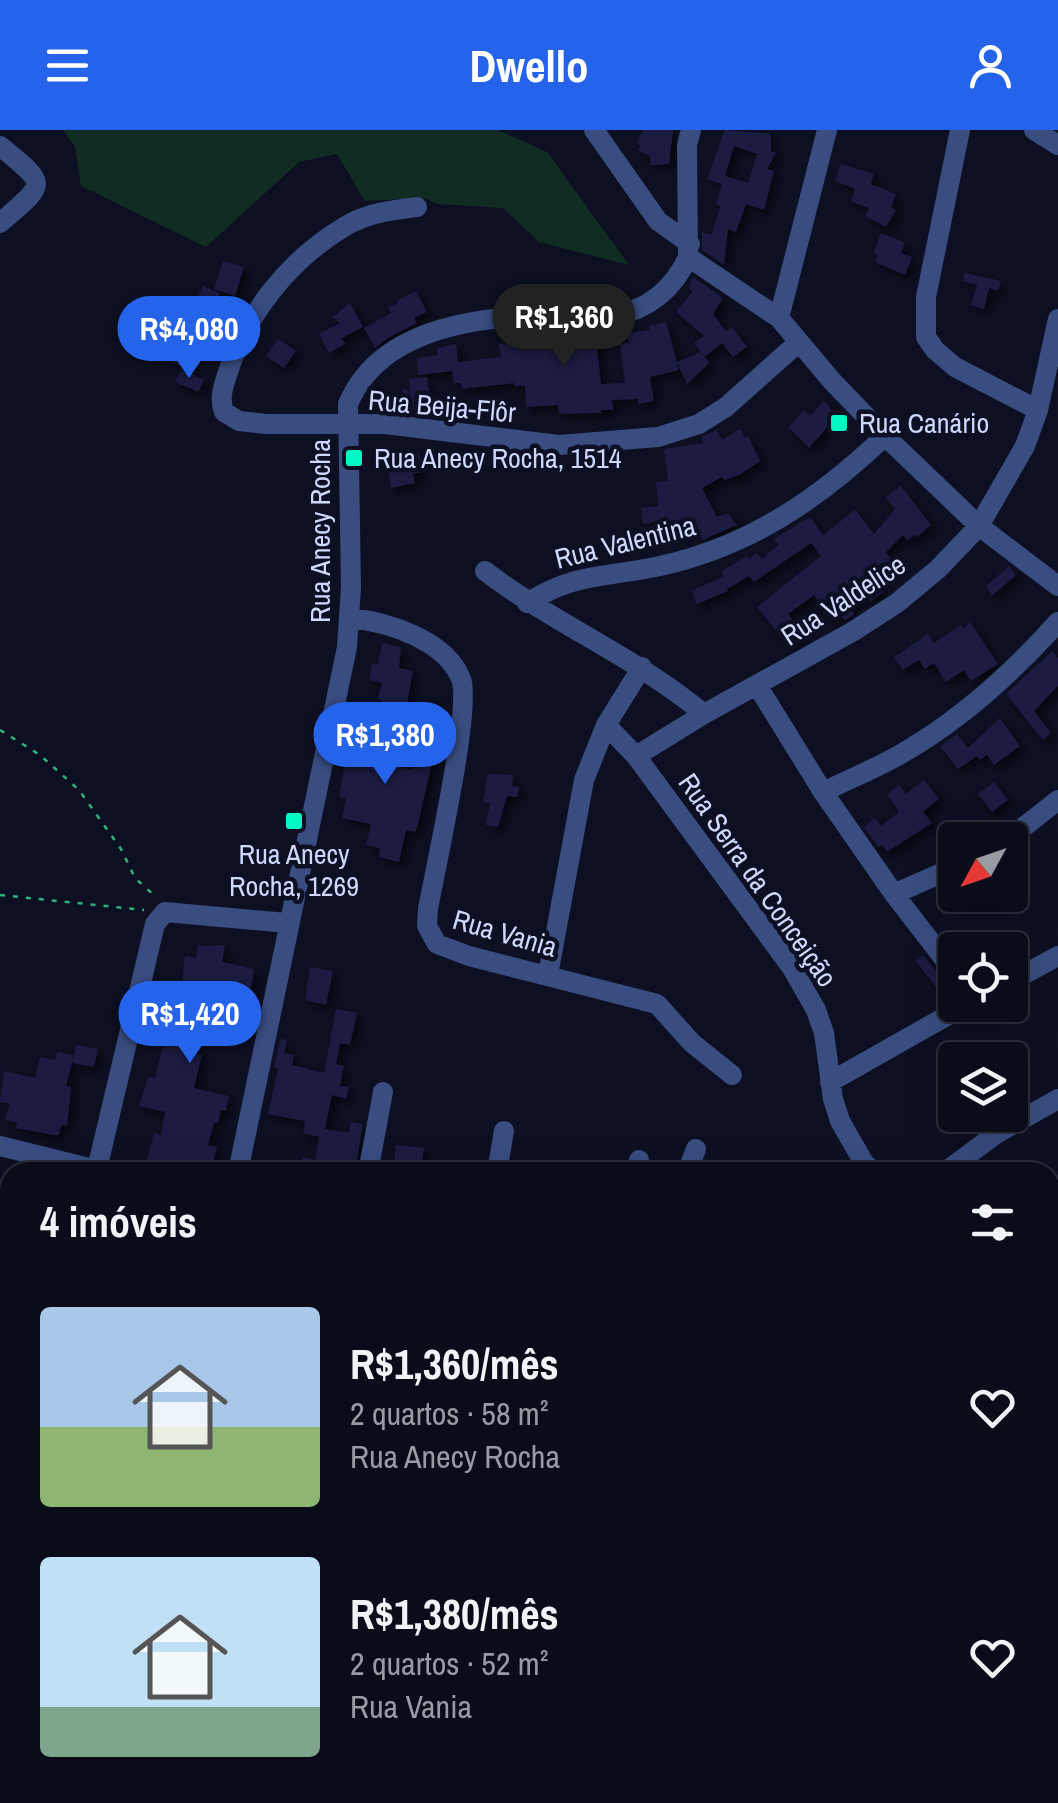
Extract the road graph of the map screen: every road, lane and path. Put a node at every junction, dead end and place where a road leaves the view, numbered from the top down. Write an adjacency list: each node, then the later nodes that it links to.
1 (594, 130): 10 (street)
2 (691, 130): 10 (street)
3 (827, 130): 11 (street)
4 (960, 130): 14 (street)
5 (1034, 130): 6 (street)
6 (1058, 145)
7 (0, 146): 9 (street)
8 (417, 207): 15 (street, Rua Beija-Flôr)
9 (0, 223)
10 (689, 250): 11 (street); 15 (street, Rua Anecy Rocha)
11 (779, 318): 13 (street)
12 (1058, 318): 14 (street, Rua Valdelice)
13 (799, 342): 15 (street, Rua Beija-Flôr); 16 (street)
14 (1038, 410): 17 (street, Rua Valdelice)
15 (347, 424): 21 (street, Rua Anecy Rocha)
16 (885, 436): 17 (street); 20 (street, Rua Valentina)
17 (978, 526): 19 (street); 24 (street, Rua Valdelice)
18 (484, 570): 20 (street)
19 (1058, 586)
20 (526, 603): 23 (street)
21 (350, 618): 36 (street, Rua Anecy Rocha); 40 (street, Rua Vania)
22 (1058, 622): 29 (street)
23 (642, 667): 25 (street); 26 (street)
24 (757, 685): 25 (street, Rua Valdelice); 29 (street)
25 (704, 714): 28 (street, Rua Valdelice)
26 (606, 725): 28 (street, Rua Serra da Conceição); 40 (street)
27 (0, 730): 35 (path)
28 (636, 756): 43 (street, Rua Serra da Conceição)
29 (823, 792): 33 (street)
30 (1058, 800): 31 (street)
31 (1028, 824)
32 (938, 875): 33 (street)
33 (894, 894): 37 (street)
34 (0, 896): 35 (path)
35 (165, 912): 36 (street); 50 (street)
36 (287, 923): 51 (street, Rua Anecy Rocha)
37 (938, 951)
38 (1058, 956): 39 (street)
39 (1028, 972)
40 (548, 975): 42 (street, Rua Vania)
41 (938, 1021): 43 (street)
42 (732, 1076)
43 (830, 1082): 55 (street, Rua Serra da Conceição)
44 (383, 1092): 52 (street)
45 (1058, 1099): 56 (street)
46 (504, 1131): 53 (street)
47 (0, 1146): 49 (street)
48 (696, 1150): 54 (street)
49 (65, 1162)
50 (103, 1162)
51 (240, 1162)
52 (370, 1162)
53 (498, 1162)
54 (691, 1162)
55 (863, 1162)
56 (958, 1162)

